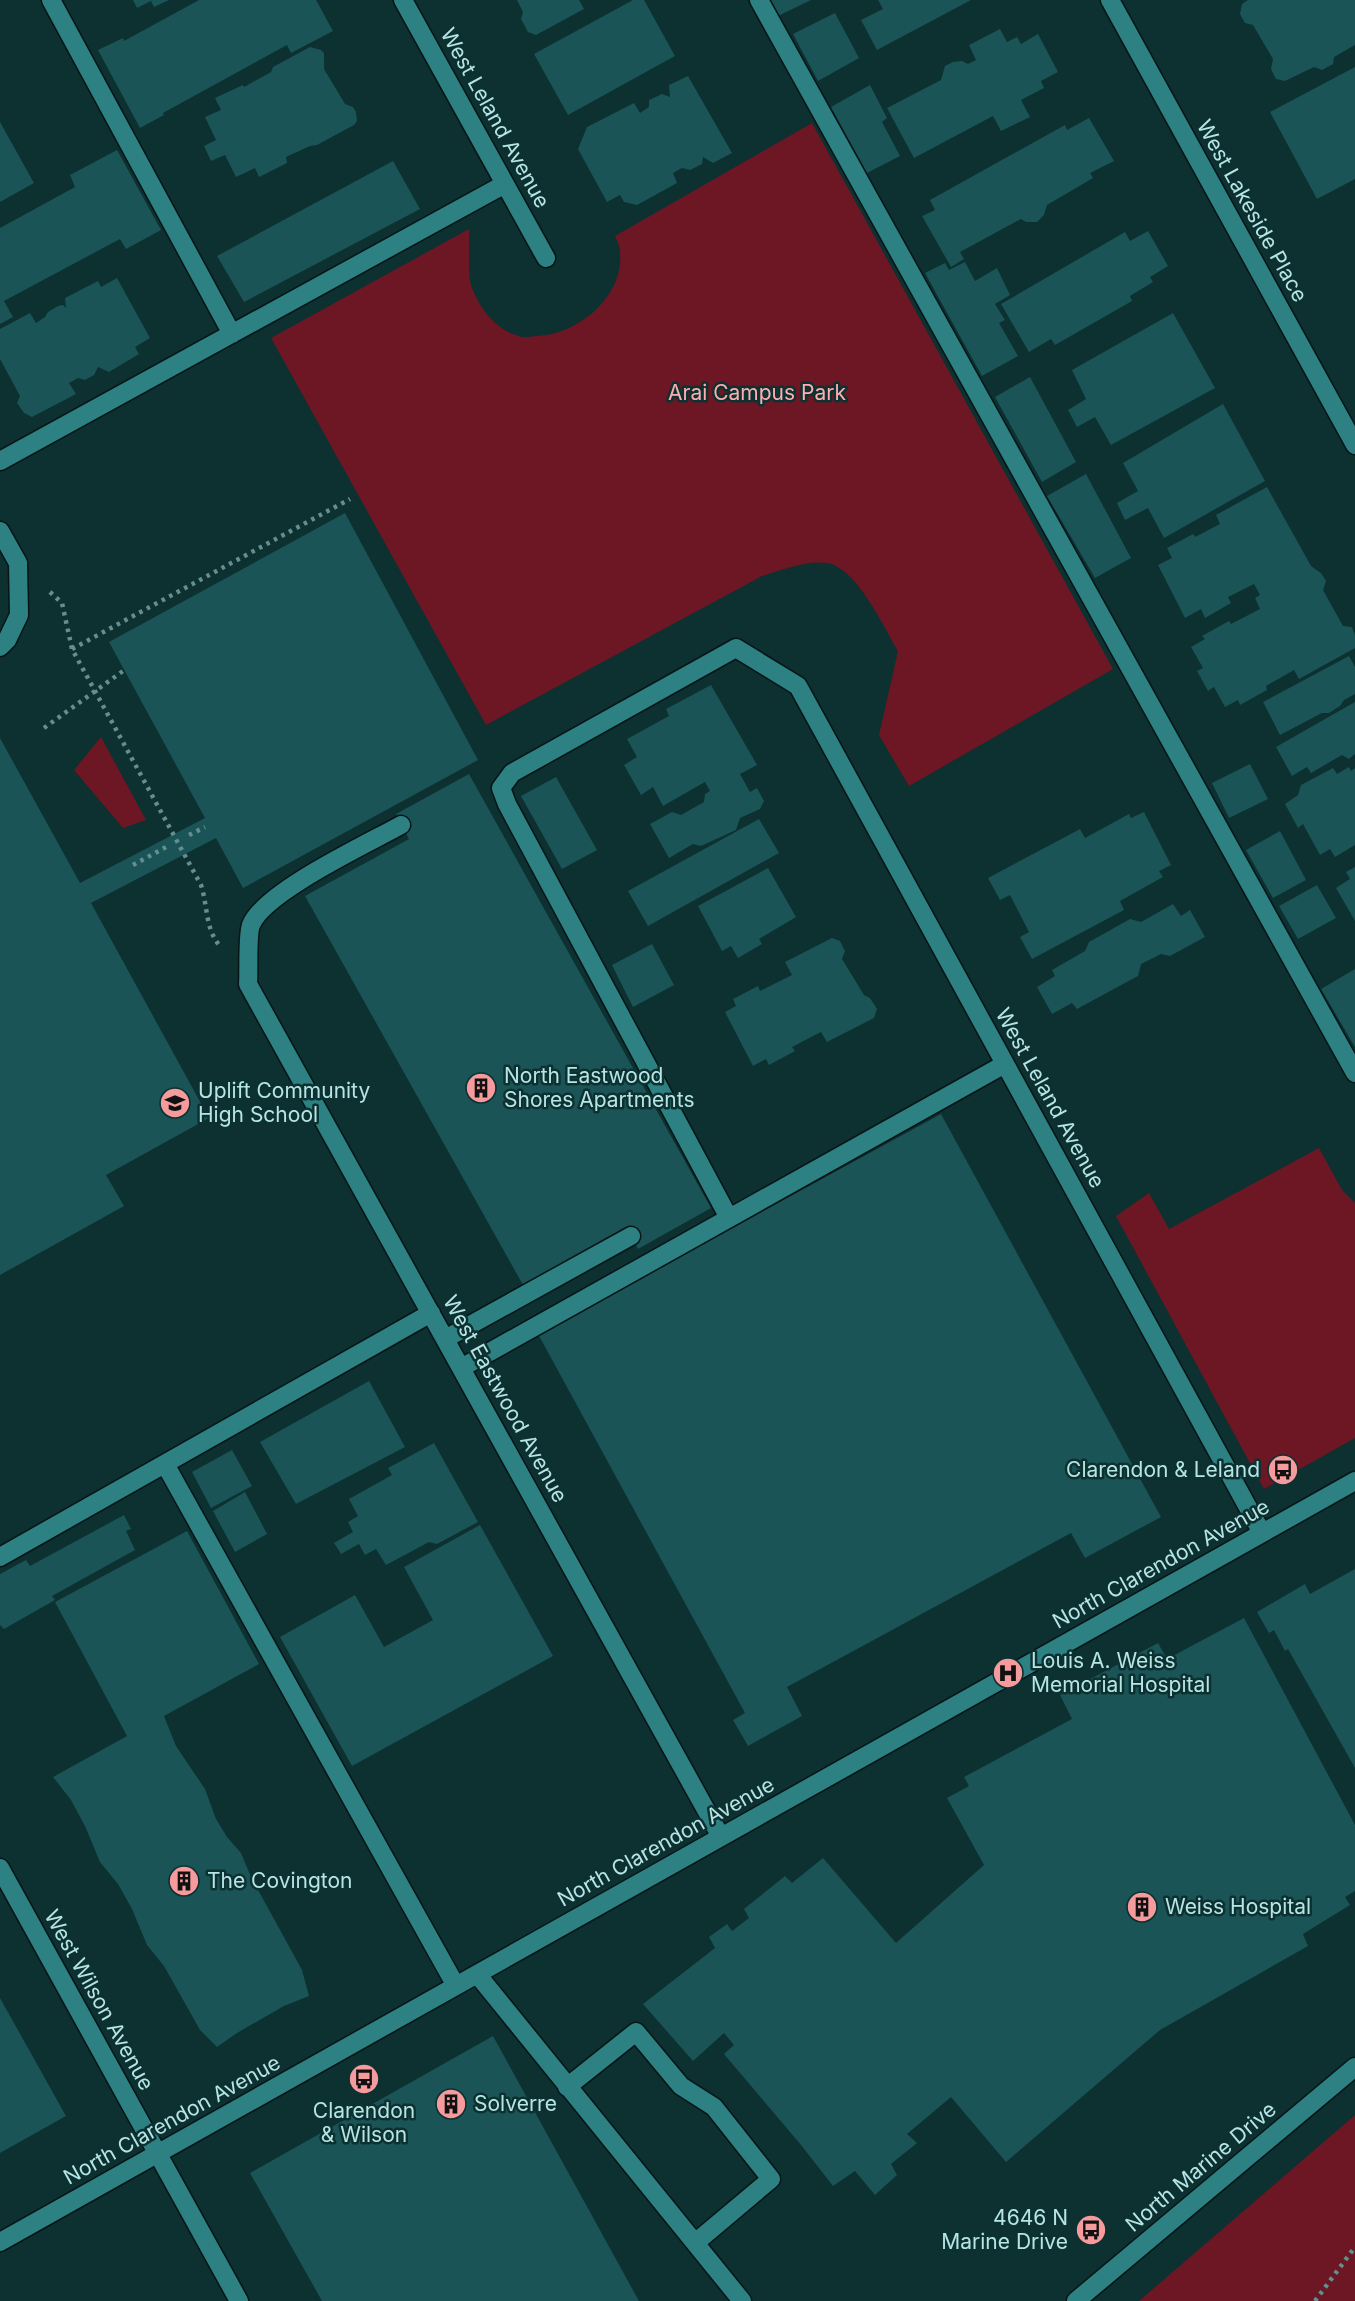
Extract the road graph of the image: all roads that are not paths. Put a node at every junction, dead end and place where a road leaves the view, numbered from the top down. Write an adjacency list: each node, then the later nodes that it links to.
1 (51, 0): 7 (street)
2 (403, 0): 5 (street, West Leland Avenue)
3 (759, 0): 14 (street)
4 (1110, 0): 8 (street, West Lakeside Place)
5 (505, 184): 6 (street, West Leland Avenue); 7 (street)
6 (546, 258)
7 (232, 334): 9 (street)
8 (1355, 445)
9 (0, 461)
10 (0, 531): 11 (street)
11 (0, 646)
12 (401, 825): 17 (street, West Eastwood Avenue)
13 (1005, 1064): 15 (street); 15 (street, West Leland Avenue); 22 (street, West Leland Avenue)
14 (1355, 1073)
15 (729, 1218): 19 (street)
16 (631, 1236): 18 (street)
17 (431, 1312): 18 (street, West Eastwood Avenue); 20 (street)
18 (445, 1339): 19 (street, West Eastwood Avenue)
19 (461, 1367): 24 (street, West Eastwood Avenue)
20 (165, 1464): 23 (street); 27 (street)
21 (1355, 1480): 22 (street, North Clarendon Avenue)
22 (1262, 1533): 24 (street, North Clarendon Avenue)
23 (0, 1557)
24 (721, 1837): 26 (street, North Clarendon Avenue)
25 (0, 1868): 30 (street, West Wilson Avenue)
26 (477, 1975): 27 (street, North Clarendon Avenue); 29 (street)
27 (456, 1986): 30 (street, North Clarendon Avenue)
28 (1355, 2067): 35 (street, North Marine Drive)
29 (567, 2087): 32 (street); 32 (street)
30 (158, 2154): 31 (street, North Clarendon Avenue); 33 (street, West Wilson Avenue)
31 (0, 2242)
32 (695, 2244): 34 (street)
33 (239, 2301)
34 (742, 2301)
35 (1076, 2301)

